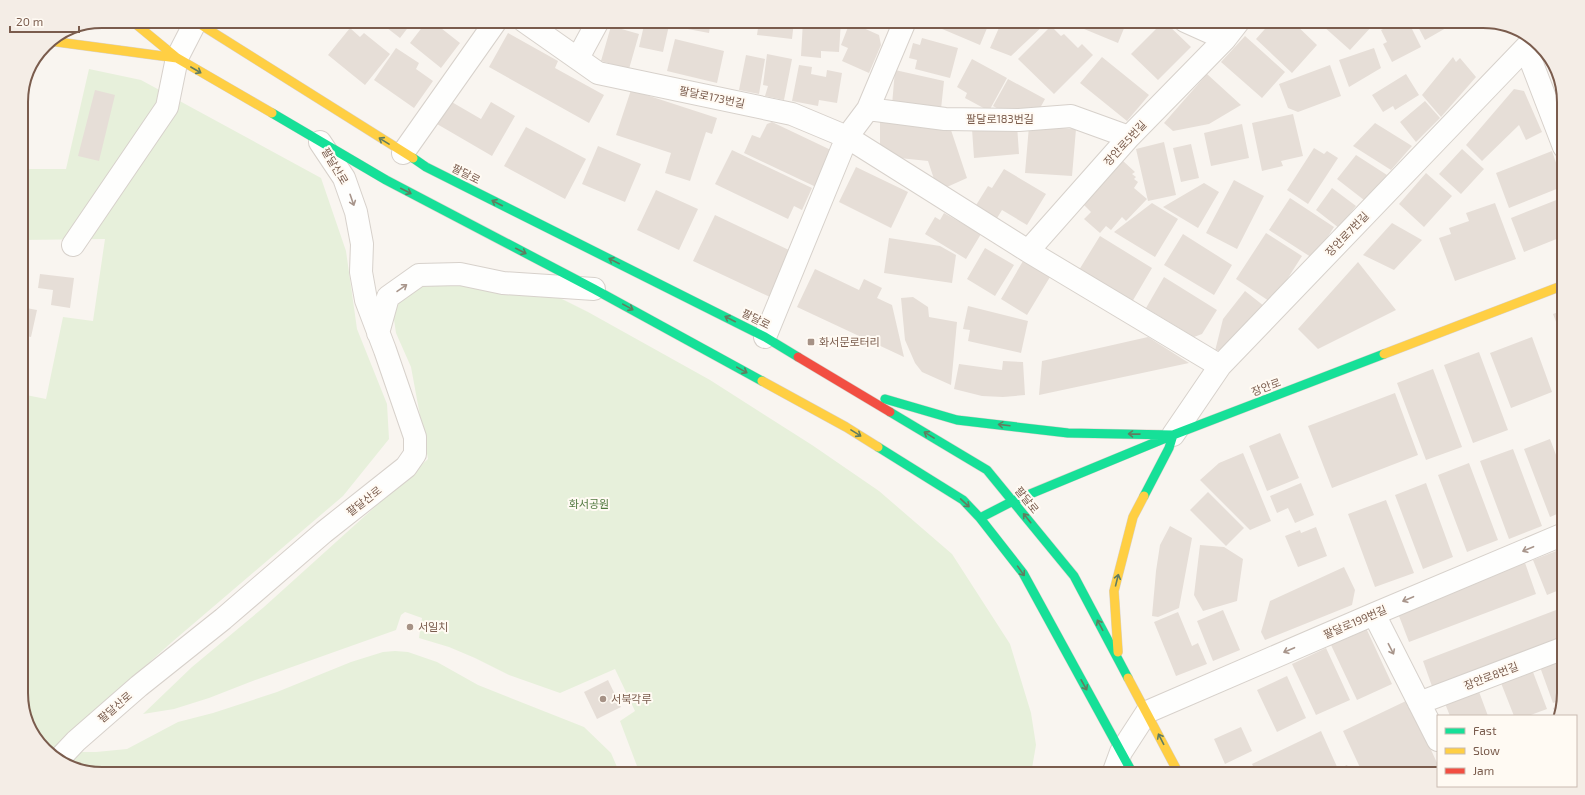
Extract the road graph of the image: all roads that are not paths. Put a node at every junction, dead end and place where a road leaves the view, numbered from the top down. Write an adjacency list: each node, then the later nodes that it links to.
1 (140, 28): 13 (main road)
2 (192, 28): 13 (street)
3 (207, 28): 20 (main road, 팔달로, one-way to 3)
4 (491, 28): 20 (street)
5 (534, 28): 14 (street, 팔달로173번길)
6 (594, 28): 14 (street)
7 (902, 28): 15 (street)
8 (1201, 28): 10 (street)
9 (1234, 28): 10 (street, 장안로5번길)
10 (1225, 39): 18 (street, 장안로5번길)
11 (58, 42): 13 (main road)
12 (1529, 45): 16 (street); 27 (street, 장안로7번길)
13 (176, 58): 19 (main road, one-way to 19); 21 (street)
14 (578, 58): 17 (street, 팔달로173번길)
15 (868, 109): 17 (street); 18 (street, 팔달로183번길)
16 (1557, 127)
17 (847, 137): 22 (street); 26 (street)
18 (1129, 137): 22 (street, 장안로5번길)
19 (320, 142): 23 (main road, one-way to 23); 25 (street, 팔달산로, one-way to 25)
20 (403, 153): 26 (main road, 팔달로, one-way to 20)
21 (73, 245)
22 (1028, 251): 27 (street)
23 (594, 288): 25 (street, one-way to 23); 31 (main road, one-way to 31)
24 (1557, 288): 29 (main road, 장안로)
25 (378, 333): 40 (street, 팔달산로)
26 (765, 337): 28 (main road, 팔달로)
27 (1220, 366): 29 (street, 장안로7번길)
28 (857, 391): 29 (main road, one-way to 28); 30 (main road, 팔달로, one-way to 28)
29 (1173, 435): 30 (main road, 장안로); 35 (main road, one-way to 29)
30 (1013, 501): 31 (main road, 장안로); 35 (main road, 팔달로, one-way to 30)
31 (980, 518): 39 (main road, one-way to 39)
32 (1557, 537): 33 (street, 팔달로199번길, one-way to 33)
33 (1374, 614): 36 (street, one-way to 36); 37 (street, 팔달로199번길, one-way to 37)
34 (1557, 651): 36 (street, 장안로8번길)
35 (1119, 660): 37 (main road, 팔달로)
36 (1419, 703): 38 (street)
37 (1147, 712): 39 (street); 43 (main road, 팔달로, one-way to 37)
38 (1437, 738)
39 (1121, 752): 41 (street); 42 (main road)
40 (62, 756)
41 (1116, 767)
42 (1129, 767)
43 (1175, 767)

